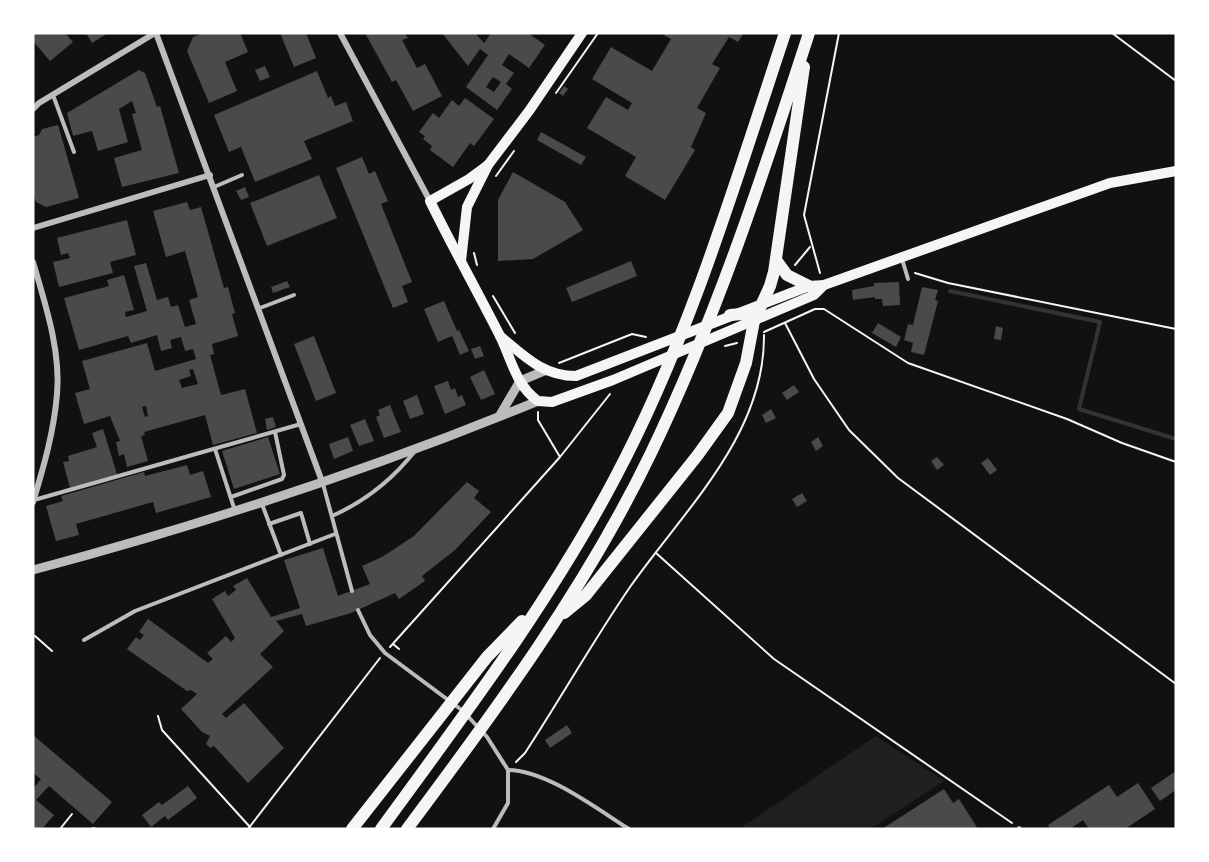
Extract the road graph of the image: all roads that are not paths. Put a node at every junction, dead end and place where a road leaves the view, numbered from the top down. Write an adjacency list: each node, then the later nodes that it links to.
1 (156, 33): 6 (street); 11 (street)
2 (340, 33): 14 (street)
3 (582, 33): 9 (main road)
4 (785, 33): 51 (highway)
5 (809, 33): 17 (highway); 53 (highway)
6 (53, 94): 7 (street); 8 (lane)
7 (33, 109)
8 (74, 152)
9 (488, 165): 14 (main road); 19 (main road)
10 (1176, 171): 16 (main road)
11 (210, 175): 13 (street); 15 (street)
12 (242, 175): 13 (lane)
13 (214, 187): 27 (street)
14 (430, 201): 19 (main road)
15 (33, 228)
16 (902, 258): 20 (lane); 22 (main road)
17 (776, 260): 21 (highway); 26 (highway)
18 (33, 262): 23 (street)
19 (460, 264): 30 (main road)
20 (908, 279)
21 (810, 285): 22 (main road); 26 (main road)
22 (824, 285): 29 (main road)
23 (42, 291): 24 (lane); 41 (street)
24 (33, 293)
25 (294, 295): 27 (lane)
26 (764, 303): 28 (main road); 29 (highway)
27 (260, 308): 35 (street)
28 (730, 315): 29 (highway); 31 (main road)
29 (754, 321): 33 (main road); 53 (highway)
30 (500, 336): 31 (main road); 32 (main road)
31 (544, 370): 32 (street)
32 (520, 381): 33 (main road); 34 (street)
33 (538, 401): 34 (street)
34 (500, 415): 37 (street)
35 (302, 424): 36 (lane); 39 (street)
36 (275, 432): 38 (lane); 40 (lane)
37 (417, 448): 39 (street); 44 (lane)
38 (215, 449): 40 (lane); 41 (lane)
39 (323, 484): 42 (street); 44 (lane)
40 (231, 496): 43 (lane)
41 (33, 501)
42 (262, 504): 43 (street); 45 (lane)
43 (236, 512): 49 (street)
44 (332, 516): 46 (lane)
45 (269, 524): 47 (lane); 48 (lane)
46 (335, 534): 47 (lane); 50 (lane)
47 (310, 544): 48 (lane)
48 (281, 555): 54 (lane)
49 (33, 570)
50 (352, 591)
51 (542, 601): 56 (highway); 57 (highway)
52 (358, 610): 55 (lane)
53 (554, 622): 58 (highway)
54 (84, 640)
55 (508, 770): 59 (lane); 60 (lane)
56 (382, 827)
57 (352, 829)
58 (407, 829)
59 (493, 829)
60 (629, 829)

